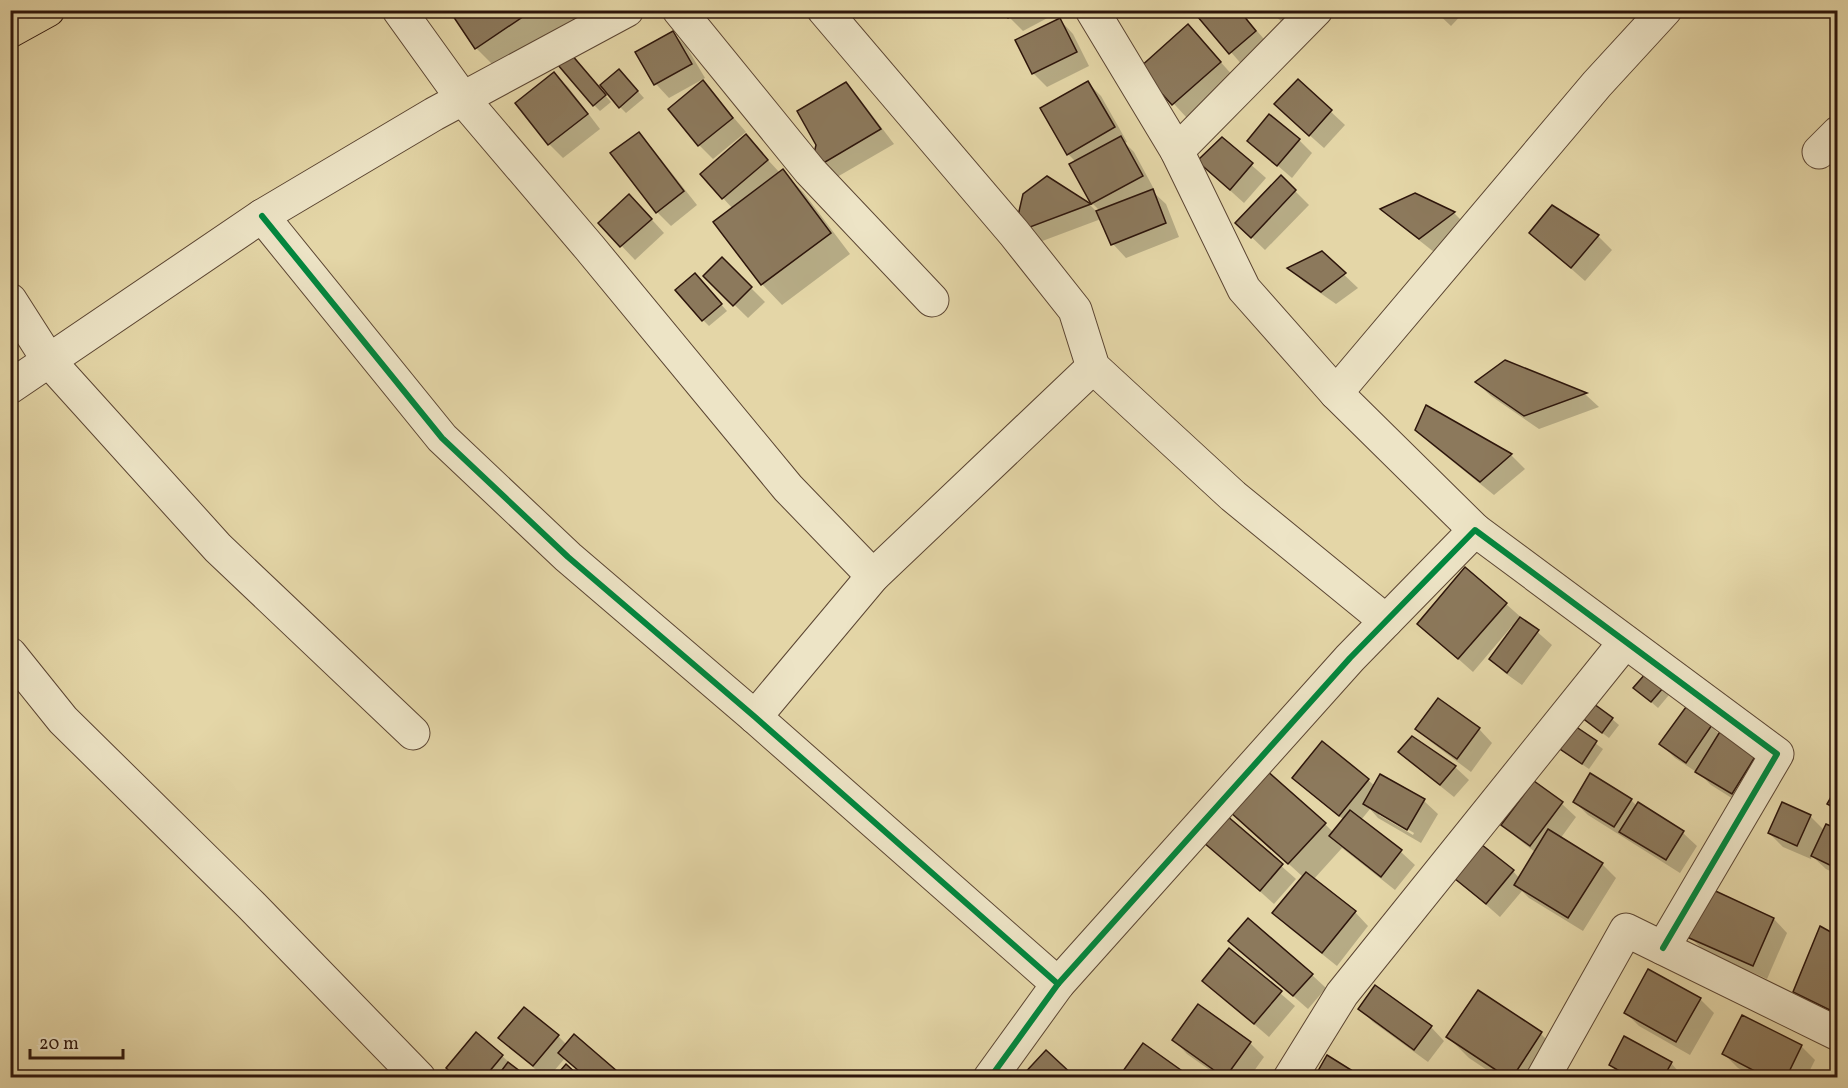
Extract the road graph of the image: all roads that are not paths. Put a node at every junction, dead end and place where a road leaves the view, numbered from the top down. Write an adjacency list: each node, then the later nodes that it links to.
1 (48, 10): 9 (main road)
2 (399, 10): 10 (street)
3 (627, 10): 10 (street)
4 (679, 10): 14 (street)
5 (824, 10): 16 (street)
6 (1092, 10): 11 (street)
7 (1316, 10): 11 (street)
8 (1665, 10): 18 (street)
9 (10, 31)
10 (463, 99): 12 (street); 20 (street)
11 (1177, 151): 18 (street)
12 (262, 216): 15 (street); 24 (street)
13 (10, 300): 15 (street)
14 (932, 300)
15 (49, 361): 17 (street); 25 (street)
16 (1094, 367): 20 (street); 21 (street)
17 (10, 387)
18 (1336, 393): 19 (street)
19 (1475, 530): 21 (street); 22 (street)
20 (873, 576): 24 (street)
21 (1386, 621): 27 (street)
22 (1625, 642): 26 (street); 31 (street)
23 (10, 654): 29 (street)
24 (755, 717): 27 (street)
25 (413, 733)
26 (1663, 948): 28 (street); 32 (street)
27 (1058, 984): 30 (street)
28 (1838, 1034)
29 (419, 1077)
30 (990, 1077)
31 (1290, 1077)
32 (1543, 1077)

